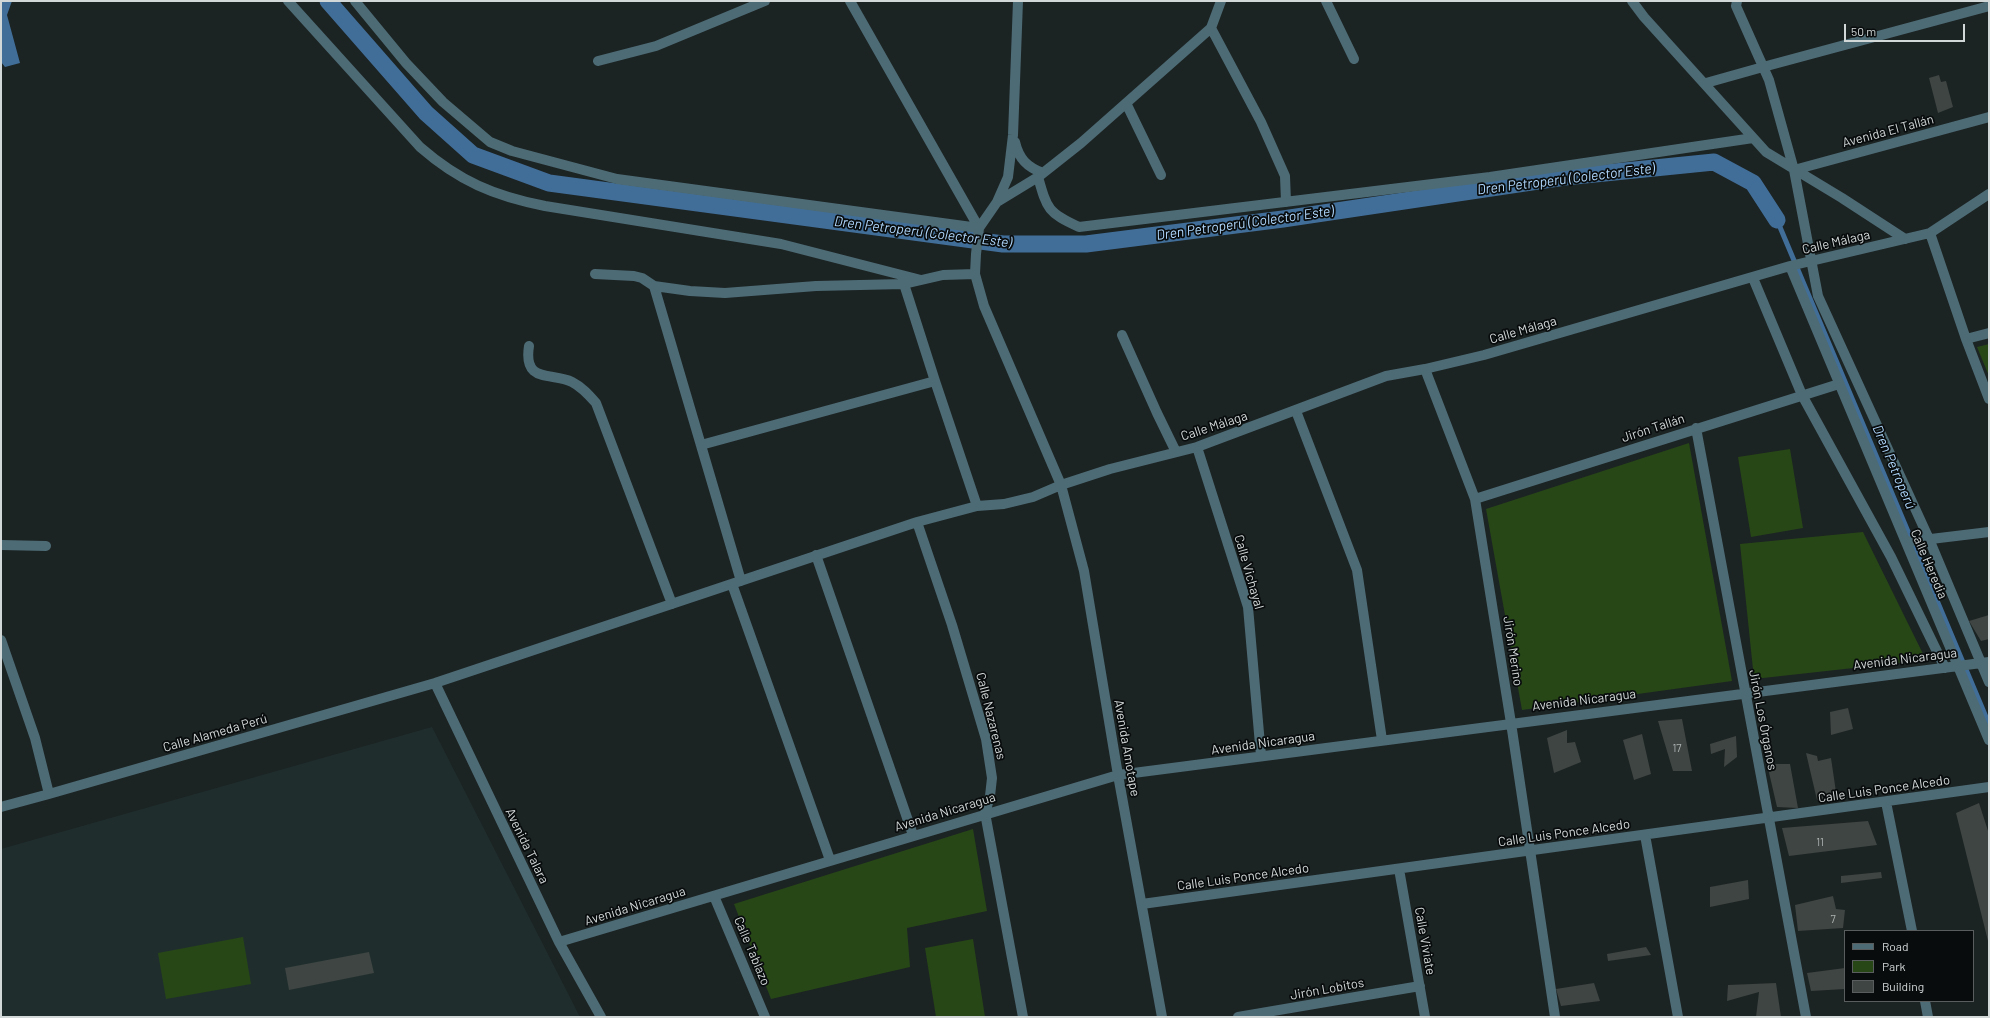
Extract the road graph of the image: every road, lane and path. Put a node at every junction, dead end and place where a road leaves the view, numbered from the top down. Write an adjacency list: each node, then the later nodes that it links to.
1 (288, 1): 34 (street)
2 (355, 1): 26 (street)
3 (765, 1): 13 (street)
4 (850, 1): 26 (street)
5 (1018, 1): 18 (street)
6 (1221, 1): 11 (street)
7 (1326, 1): 12 (street)
8 (1632, 1): 15 (street)
9 (1737, 1): 14 (street)
10 (1989, 6): 14 (street)
11 (1210, 28): 16 (street); 25 (street)
12 (1354, 59)
13 (598, 61)
14 (1763, 66): 15 (street); 20 (street)
15 (1706, 83): 19 (street)
16 (1126, 103): 21 (street); 22 (street)
17 (1989, 117): 20 (street, Avenida El Tallán)
18 (1013, 135): 21 (street); 24 (street)
19 (1753, 138): 20 (street); 25 (street)
20 (1794, 170): 28 (street); 29 (street)
21 (1040, 175): 24 (street); 25 (street)
22 (1161, 175)
23 (1989, 194): 27 (street, Calle Málaga)
24 (998, 202): 26 (street)
25 (1286, 202)
26 (979, 228): 32 (street, Avenida Amotape)
27 (1930, 234): 28 (street, Calle Málaga); 39 (street)
28 (1905, 239): 29 (street, Calle Málaga)
29 (1811, 261): 30 (street, Calle Málaga); 56 (street)
30 (1790, 266): 33 (street, Calle Málaga); 43 (street, Calle Heredia)
31 (595, 274): 36 (street)
32 (976, 274): 34 (street); 51 (street, Avenida Amotape)
33 (1753, 278): 41 (street, Calle Málaga); 44 (street)
34 (921, 280): 35 (street)
35 (904, 284): 36 (street); 42 (street)
36 (654, 286): 48 (street)
37 (1989, 333): 39 (street)
38 (1122, 335): 50 (street)
39 (1966, 339): 45 (street)
40 (530, 346): 62 (street)
41 (1425, 369): 46 (street, Calle Málaga); 52 (street, Jirón Merino)
42 (934, 382): 48 (street); 53 (street)
43 (1839, 384): 44 (street, Jirón Tallán); 57 (street, Calle Heredia)
44 (1802, 395): 47 (street, Jirón Tallán); 67 (street)
45 (1989, 399)
46 (1296, 411): 49 (street, Calle Málaga); 72 (street)
47 (1696, 428): 52 (street, Jirón Tallán); 70 (street, Jirón Los Órganos)
48 (701, 445): 61 (street)
49 (1197, 448): 50 (street, Calle Málaga); 74 (street, Calle Vichayal)
50 (1176, 452): 51 (street, Calle Málaga)
51 (1061, 485): 53 (street, Calle Málaga); 75 (street, Avenida Amotape)
52 (1474, 499): 71 (street, Jirón Merino)
53 (977, 506): 54 (street, Calle Málaga)
54 (916, 522): 60 (street, Calle Málaga); 80 (street, Calle Nazarenas)
55 (1989, 532): 56 (street)
56 (1929, 539): 57 (street); 64 (street)
57 (1906, 542): 66 (street, Calle Heredia)
58 (1, 545): 59 (street)
59 (46, 546)
60 (816, 555): 61 (street, Calle Málaga); 83 (street)
61 (736, 582): 62 (street, Calle Alameda Perú); 85 (street)
62 (672, 604): 69 (street, Calle Alameda Perú)
63 (1, 640): 65 (street)
64 (1985, 662): 66 (street, Avenida Nicaragua); 68 (street)
65 (5, 666): 77 (street)
66 (1958, 666): 67 (street, Avenida Nicaragua); 73 (street, Calle Heredia)
67 (1945, 668): 70 (street, Avenida Nicaragua)
68 (1989, 682)
69 (435, 683): 77 (street, Calle Alameda Perú); 90 (street, Avenida Talara)
70 (1745, 692): 71 (street, Avenida Nicaragua); 81 (street, Jirón Los Órganos)
71 (1511, 723): 72 (street, Avenida Nicaragua); 84 (street, Jirón Merino)
72 (1382, 740): 74 (street, Avenida Nicaragua)
73 (1989, 740)
74 (1261, 756): 75 (street, Avenida Nicaragua)
75 (1118, 775): 80 (street, Avenida Nicaragua); 88 (street, Avenida Amotape)
76 (1989, 787): 78 (street, Calle Luis Ponce Alcedo)
77 (49, 794): 79 (street, Calle Alameda Perú)
78 (1886, 802): 81 (street, Calle Luis Ponce Alcedo); 89 (street)
79 (1, 807)
80 (985, 813): 83 (street, Avenida Nicaragua); 95 (street, Calle Nazarenas)
81 (1769, 818): 82 (street, Calle Luis Ponce Alcedo); 101 (street, Jirón Los Órganos)
82 (1645, 835): 84 (street, Calle Luis Ponce Alcedo); 100 (street)
83 (913, 836): 85 (street, Avenida Nicaragua)
84 (1530, 851): 86 (street, Calle Luis Ponce Alcedo); 99 (street, Jirón Merino)
85 (830, 860): 87 (street, Avenida Nicaragua)
86 (1399, 869): 88 (street, Calle Luis Ponce Alcedo); 91 (street, Calle Viviate)
87 (714, 896): 90 (street, Avenida Nicaragua); 94 (street, Calle Tablazo)
88 (1142, 904): 96 (street, Avenida Amotape)
89 (1912, 930)
90 (559, 942): 93 (street, Avenida Talara)
91 (1420, 986): 97 (street, Jirón Lobitos); 98 (street, Calle Viviate)
92 (1925, 1002): 102 (street)
93 (601, 1017)
94 (766, 1017)
95 (1023, 1017)
96 (1162, 1017)
97 (1238, 1017)
98 (1425, 1017)
99 (1555, 1017)
100 (1678, 1017)
101 (1806, 1017)
102 (1928, 1017)

